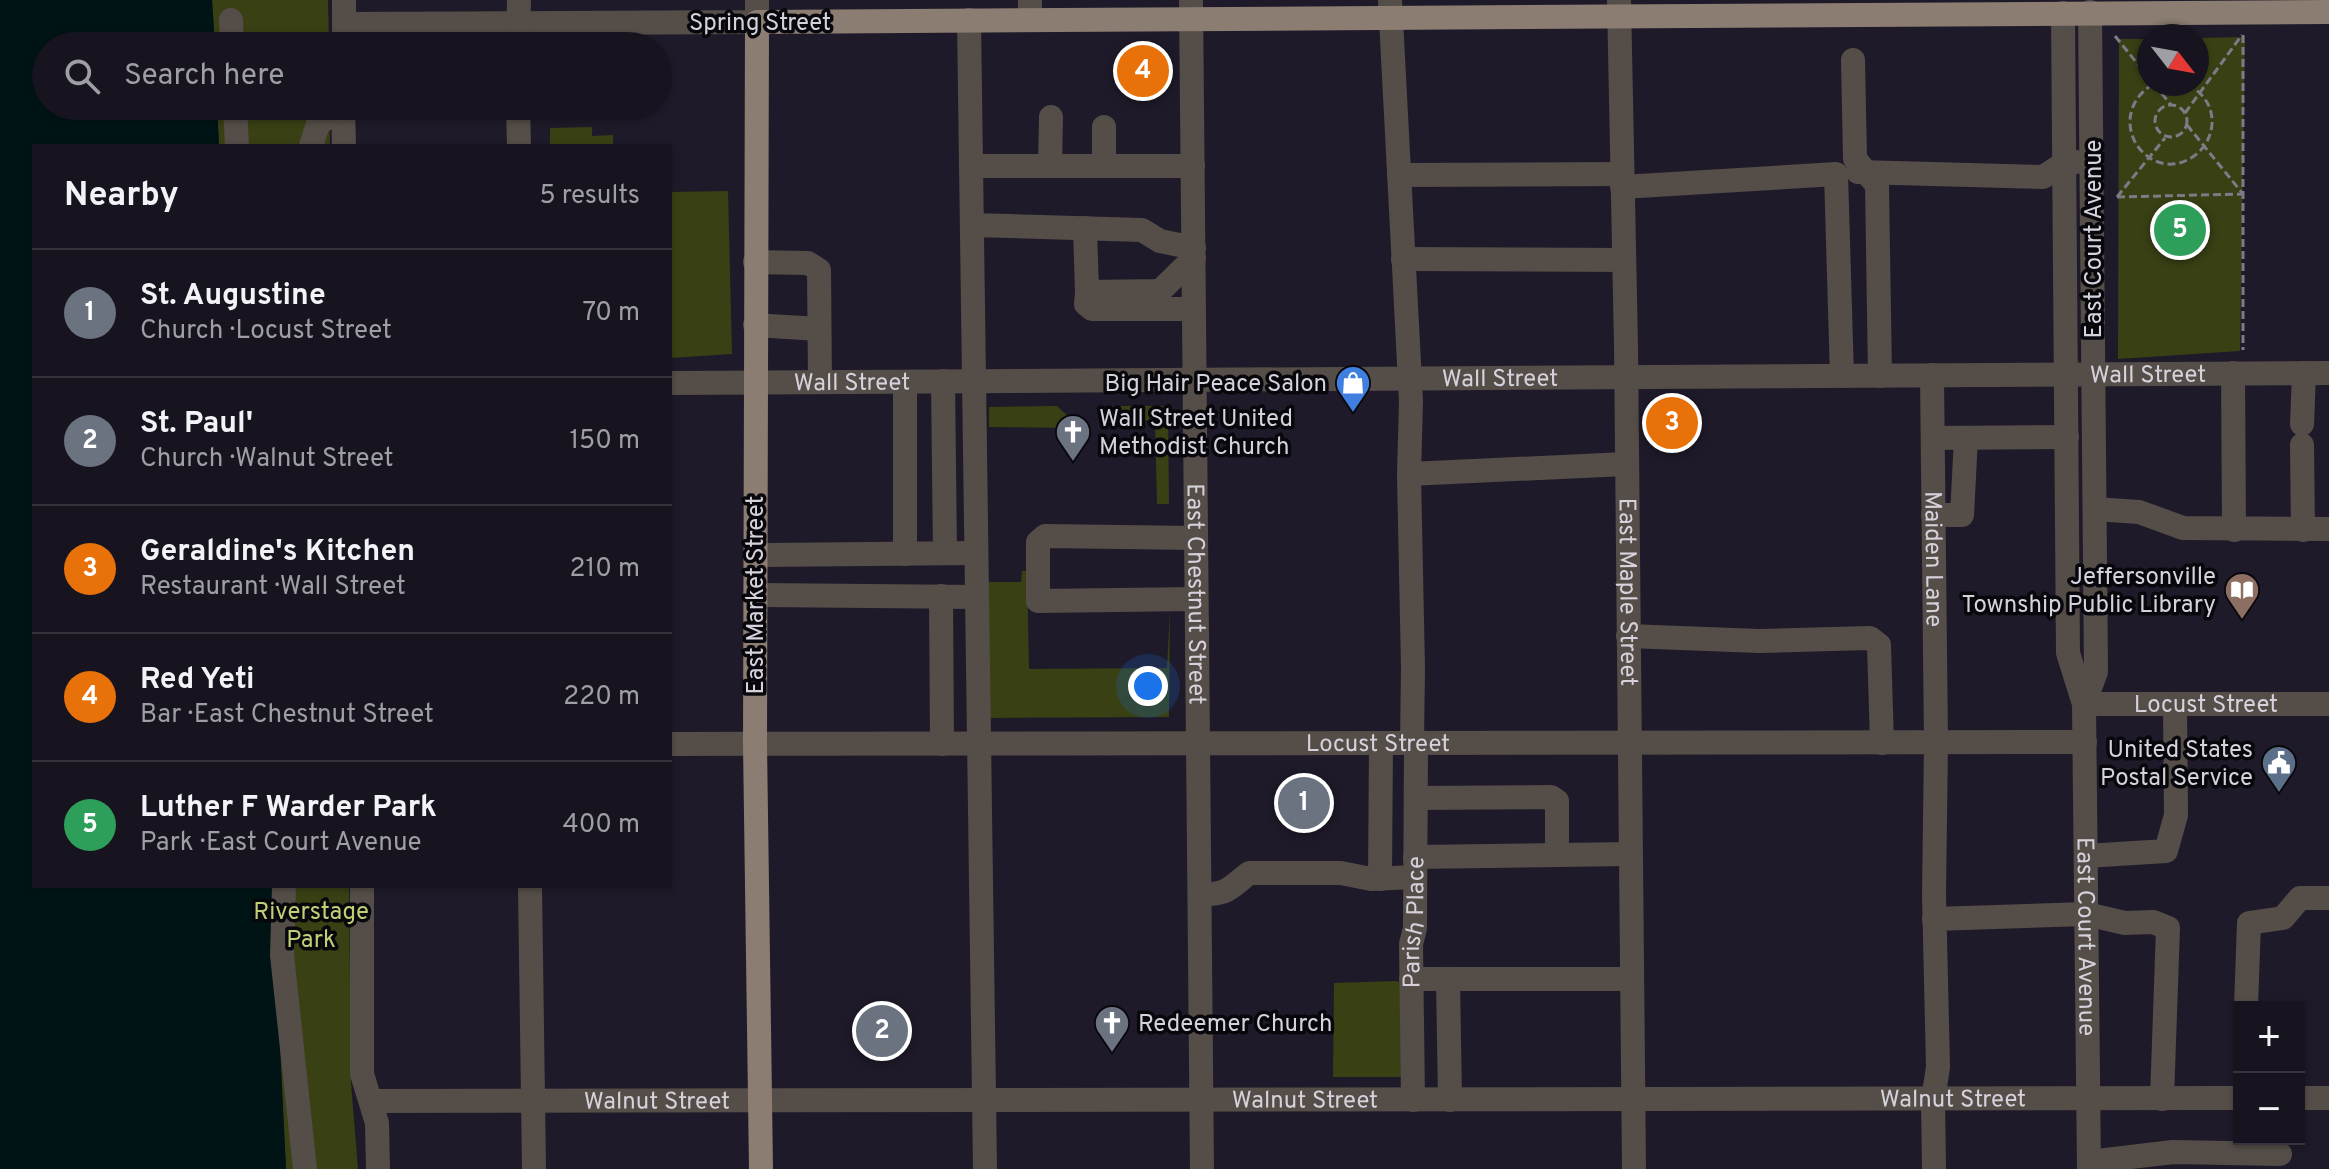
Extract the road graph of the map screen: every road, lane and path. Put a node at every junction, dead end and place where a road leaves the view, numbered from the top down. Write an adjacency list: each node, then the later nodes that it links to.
1 (2090, 6): 3 (main road, Spring Street); 12 (main road, Spring Street); 43 (street, East Court Avenue)
2 (1896, 7): 3 (main road, Spring Street); 4 (main road, Spring Street)
3 (2063, 7): 42 (street, East Court Avenue)
4 (1619, 8): 6 (main road, Spring Street); 51 (street, East Maple Street)
5 (1191, 9): 6 (main road, Spring Street); 7 (main road, Spring Street); 47 (street, East Chestnut Street)
6 (1390, 9): 50 (street, Parish Place)
7 (1030, 10): 15 (main road, Spring Street)
8 (615, 11): 9 (street, Spring Street); 13 (street, Spring Street)
9 (670, 11): 10 (street, Spring Street)
10 (757, 11): 15 (main road, Spring Street); 59 (main road, East Market Street)
11 (435, 12): 13 (street, Spring Street); 16 (street, Spring Street)
12 (2329, 12)
13 (527, 18)
14 (231, 20): 17 (street)
15 (969, 20): 44 (street)
16 (344, 23)
17 (231, 32)
18 (2115, 36): 20 (path)
19 (1853, 60): 48 (street)
20 (2137, 63)
21 (2209, 80): 52 (path)
22 (2139, 96): 41 (path)
23 (2164, 96): 26 (path)
24 (2197, 96): 27 (path)
25 (2203, 96): 40 (path)
26 (2171, 105): 27 (path); 35 (path)
27 (2185, 113): 33 (path)
28 (1051, 117): 45 (street)
29 (236, 120): 36 (street)
30 (324, 120): 37 (street)
31 (343, 120): 38 (street)
32 (518, 120): 39 (street)
33 (2187, 124): 35 (path); 40 (path)
34 (1104, 127): 46 (street)
35 (2166, 137): 41 (path)
36 (237, 144)
37 (312, 144)
38 (344, 144)
39 (519, 144)
40 (2205, 146): 41 (path); 52 (path)
41 (2150, 158): 52 (path)
42 (2066, 162): 43 (street); 48 (street); 70 (street, East Court Avenue)
43 (2093, 162): 65 (street, East Court Avenue)
44 (971, 166): 45 (street); 53 (street)
45 (1050, 166): 46 (street)
46 (1104, 166): 47 (street)
47 (1193, 166): 56 (street, East Chestnut Street)
48 (1865, 171): 49 (street); 72 (street)
49 (1836, 174): 51 (street); 71 (street)
50 (1399, 175): 51 (street); 57 (street, Parish Place)
51 (1622, 180): 58 (street, East Maple Street)
52 (2243, 194): 64 (path)
53 (972, 225): 54 (street); 77 (street)
54 (1085, 228): 55 (street); 60 (street)
55 (1160, 241): 56 (street); 60 (street)
56 (1194, 253): 60 (street); 61 (street, East Chestnut Street)
57 (1403, 259): 58 (street); 74 (street, Parish Place)
58 (1624, 260): 73 (street, East Maple Street)
59 (755, 262): 62 (main road, East Market Street); 63 (street)
60 (1160, 299): 61 (street)
61 (1194, 309): 75 (street, East Chestnut Street)
62 (755, 325): 63 (street); 81 (main road, East Market Street)
63 (819, 329): 78 (street)
64 (2243, 350)
65 (2094, 373): 66 (street, Wall Street); 70 (street, Wall Street); 87 (street, East Court Avenue)
66 (2233, 373): 67 (street, Wall Street); 90 (street)
67 (2304, 373): 68 (street, Wall Street); 91 (street)
68 (2329, 373)
69 (1932, 375): 70 (street, Wall Street); 72 (street, Wall Street); 83 (street, Maiden Lane)
70 (2065, 375): 82 (street, East Court Avenue)
71 (1842, 376): 72 (street, Wall Street); 73 (street, Wall Street)
72 (1880, 376)
73 (1626, 377): 74 (street, Wall Street); 85 (street, East Maple Street)
74 (1410, 379): 75 (street, Wall Street); 86 (street, Parish Place)
75 (1194, 380): 77 (street, Wall Street); 92 (street, East Chestnut Street)
76 (943, 381): 77 (street, Wall Street); 79 (street, Wall Street); 93 (street)
77 (975, 381): 94 (street)
78 (820, 382): 79 (street, Wall Street); 81 (street, Wall Street)
79 (905, 382): 95 (street)
80 (672, 383): 81 (street, Wall Street)
81 (755, 383): 96 (main road, East Market Street)
82 (2067, 437): 84 (street); 102 (street, East Court Avenue)
83 (1933, 438): 84 (street); 88 (street, Maiden Lane)
84 (1966, 438): 88 (street)
85 (1626, 464): 86 (street); 101 (street, East Maple Street)
86 (1409, 474): 107 (street, Parish Place)
87 (2095, 509): 90 (street); 102 (street, East Court Avenue)
88 (1933, 515): 110 (street, Maiden Lane)
89 (2329, 529): 91 (street)
90 (2234, 530): 91 (street)
91 (2303, 530)
92 (1196, 538): 100 (street, East Chestnut Street); 100 (street)
93 (945, 553): 94 (street); 95 (street)
94 (976, 553): 99 (street)
95 (905, 554): 96 (street)
96 (755, 555): 97 (main road, East Market Street)
97 (755, 595): 98 (street); 112 (main road, East Market Street)
98 (941, 596): 99 (street); 113 (street)
99 (976, 597): 114 (street)
100 (1196, 599): 115 (street, East Chestnut Street)
101 (1628, 636): 108 (street, East Maple Street); 109 (street)
102 (2084, 704): 104 (street, Locust Street); 105 (street, East Court Avenue)
103 (2329, 704): 104 (street, Locust Street)
104 (2175, 706): 119 (street)
105 (2085, 742): 110 (street, Locust Street); 119 (street, East Court Avenue)
106 (1381, 743): 107 (street, Locust Street); 115 (street, Locust Street); 121 (street)
107 (1414, 743): 108 (street, Locust Street); 116 (street, Parish Place)
108 (1629, 743): 109 (street, Locust Street); 117 (street, East Maple Street)
109 (1882, 743): 110 (street, Locust Street)
110 (1936, 743): 128 (street, Maiden Lane)
111 (672, 744): 112 (street, Locust Street)
112 (755, 744): 113 (street, Locust Street); 145 (main road, East Market Street)
113 (942, 744): 114 (street, Locust Street)
114 (979, 744): 115 (street, Locust Street); 146 (street)
115 (1199, 744): 125 (street, East Chestnut Street)
116 (1416, 798): 118 (street); 120 (street, Parish Place)
117 (1630, 854): 118 (street); 131 (street, East Maple Street)
118 (1557, 855): 120 (street)
119 (2086, 856): 127 (street, East Court Avenue)
120 (1415, 867): 121 (street); 129 (street, Parish Place)
121 (1380, 879): 125 (street)
122 (284, 888): 149 (street)
123 (362, 888): 143 (street)
124 (530, 888): 144 (street)
125 (1200, 894): 138 (street, East Chestnut Street)
126 (2329, 898): 132 (street)
127 (2086, 914): 128 (street); 136 (street, East Court Avenue); 137 (street)
128 (1934, 919): 142 (street, Maiden Lane)
129 (1411, 979): 130 (street); 139 (street, Parish Place)
130 (1448, 979): 131 (street); 140 (street)
131 (1632, 979): 141 (street, East Maple Street)
132 (2246, 1001)
133 (2233, 1098): 137 (street, Walnut Street)
134 (2305, 1098): 135 (street)
135 (2329, 1098)
136 (2087, 1099): 137 (street, Walnut Street); 142 (street, Walnut Street); 148 (street, East Court Avenue)
137 (2162, 1099)
138 (1201, 1100): 139 (street, Walnut Street); 146 (street, Walnut Street); 154 (street, East Chestnut Street)
139 (1413, 1100): 140 (street, Walnut Street)
140 (1450, 1100): 141 (street, Walnut Street)
141 (1634, 1100): 142 (street, Walnut Street); 155 (street, East Maple Street)
142 (1933, 1100): 156 (street, Maiden Lane)
143 (371, 1101): 144 (street, Walnut Street); 150 (street)
144 (532, 1101): 145 (street, Walnut Street); 151 (street)
145 (758, 1101): 146 (street, Walnut Street); 152 (main road, East Market Street)
146 (984, 1101): 153 (street)
147 (2280, 1154): 148 (street)
148 (2089, 1166)
149 (305, 1169)
150 (378, 1169)
151 (534, 1169)
152 (761, 1169)
153 (985, 1169)
154 (1202, 1169)
155 (1634, 1169)
156 (1934, 1169)

